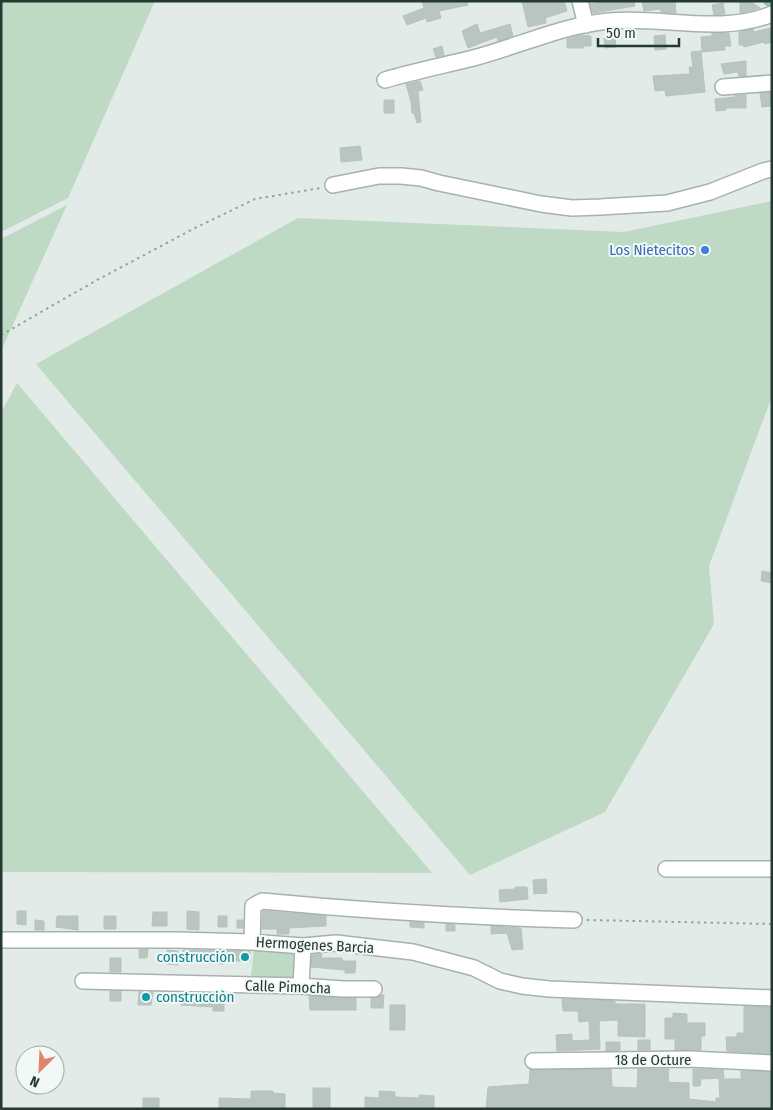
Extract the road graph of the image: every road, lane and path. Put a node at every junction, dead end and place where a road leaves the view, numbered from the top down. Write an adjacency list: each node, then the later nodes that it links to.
1 (580, 1): 3 (street)
2 (772, 14): 3 (street)
3 (586, 25): 4 (street)
4 (385, 80)
5 (772, 83): 6 (street)
6 (723, 87)
7 (772, 169): 8 (street)
8 (333, 185): 9 (path)
9 (1, 335)
10 (772, 869): 11 (street)
11 (666, 870)
12 (574, 920): 13 (path); 15 (street)
13 (772, 924)
14 (1, 940): 15 (street, Hermogenes Barcia)
15 (252, 942): 16 (street, Hermogenes Barcia)
16 (304, 946): 18 (street); 20 (street, Hermogenes Barcia)
17 (83, 981): 18 (street, Calle Pimocha)
18 (301, 986): 19 (street, Calle Pimocha)
19 (374, 988)
20 (772, 998)
21 (533, 1061): 22 (street, 18 de Octure)
22 (772, 1063)

